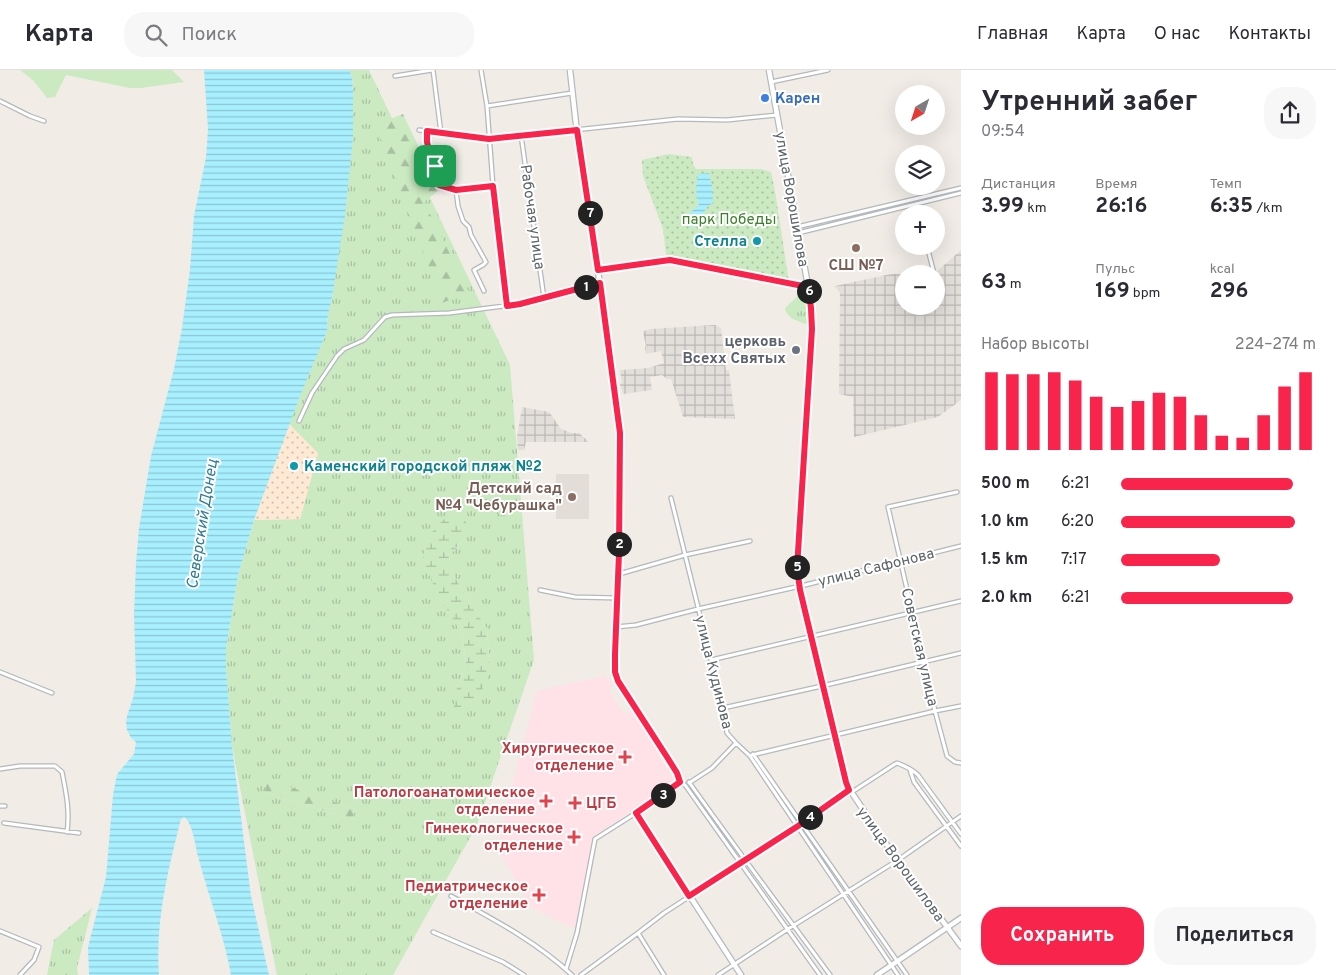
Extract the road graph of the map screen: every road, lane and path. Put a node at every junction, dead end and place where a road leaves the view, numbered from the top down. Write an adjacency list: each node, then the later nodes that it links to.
1 (432, 70): 6 (street); 16 (street)
2 (481, 70): 10 (street)
3 (570, 70): 8 (street)
4 (769, 70): 7 (street, улица Ворошилова)
5 (828, 70): 7 (street)
6 (395, 76)
7 (771, 82): 11 (street, улица Ворошилова)
8 (572, 93): 10 (street); 14 (street)
9 (0, 101): 12 (street)
10 (486, 106): 18 (street)
11 (778, 115): 14 (street); 24 (street, улица Ворошилова)
12 (44, 121)
13 (419, 130): 15 (street)
14 (577, 130): 17 (street); 25 (street)
15 (427, 131): 16 (street); 21 (street)
16 (441, 133): 18 (street)
17 (521, 135): 18 (street); 29 (street, Рабочая улица)
18 (489, 139): 19 (street)
19 (493, 186): 21 (street); 30 (street)
20 (961, 188): 24 (street)
21 (456, 190): 28 (street)
22 (961, 193): 23 (street)
23 (917, 204): 24 (street)
24 (797, 230): 27 (street, улица Ворошилова)
25 (598, 270): 26 (street); 27 (street)
26 (600, 283): 29 (street); 38 (street)
27 (808, 286): 39 (street, улица Ворошилова)
28 (484, 290)
29 (544, 298): 30 (street)
30 (507, 306): 31 (street)
31 (299, 421)
32 (957, 492): 37 (street, Советская улица)
33 (671, 498): 36 (street, улица Кудинова)
34 (750, 541): 36 (street)
35 (961, 546): 37 (street, улица Сафонова)
36 (685, 555): 38 (street); 43 (street, улица Кудинова)
37 (900, 561): 39 (street, улица Сафонова); 44 (street, Советская улица)
38 (618, 574): 41 (street)
39 (799, 586): 43 (street, улица Сафонова); 46 (street, улица Ворошилова)
40 (540, 590): 41 (street)
41 (617, 598): 45 (street)
42 (961, 601): 44 (street)
43 (698, 608): 45 (street, улица Сафонова); 48 (street, улица Кудинова)
44 (913, 612): 46 (street); 49 (street, Советская улица)
45 (616, 626): 62 (street)
46 (811, 636): 48 (street); 51 (street, улица Ворошилова)
47 (961, 653): 49 (street)
48 (712, 660): 54 (street, улица Кудинова)
49 (923, 662): 51 (street); 55 (street, Советская улица)
50 (0, 672): 52 (street)
51 (822, 686): 54 (street); 56 (street, улица Ворошилова)
52 (52, 693)
53 (961, 706): 55 (street)
54 (723, 708): 57 (street, улица Кудинова)
55 (934, 711): 56 (street); 59 (street, Советская улица)
56 (834, 736): 58 (street); 65 (street, улица Ворошилова)
57 (736, 744): 58 (street, улица Кудинова); 63 (street)
58 (752, 755): 68 (street, улица Кудинова); 71 (street, улица Кудинова)
59 (961, 763)
60 (0, 769): 73 (street)
61 (910, 769): 65 (street); 69 (street); 72 (street)
62 (680, 782): 64 (street); 66 (street)
63 (689, 782): 64 (street); 77 (street)
64 (685, 785): 79 (street)
65 (850, 791): 68 (street); 78 (street, улица Ворошилова)
66 (636, 813): 83 (street); 95 (street)
67 (961, 816): 69 (street)
68 (802, 822): 71 (street); 80 (street, улица Кудинова)
69 (952, 822): 72 (street); 75 (street)
70 (4, 823): 73 (street)
71 (798, 826): 77 (street); 81 (street, улица Кудинова)
72 (946, 826): 76 (street); 78 (street)
73 (67, 832): 74 (street)
74 (79, 833)
75 (961, 834)
76 (961, 846)
77 (745, 859): 79 (street); 85 (street)
78 (898, 860): 80 (street); 86 (street, улица Ворошилова)
79 (741, 862): 83 (street); 87 (street)
80 (849, 892): 81 (street); 92 (street, улица Кудинова)
81 (844, 895): 85 (street); 94 (street, улица Кудинова)
82 (451, 896): 95 (street)
83 (689, 896): 90 (street); 93 (street)
84 (961, 918): 86 (street)
85 (794, 926): 87 (street); 104 (street)
86 (947, 928): 91 (street, улица Ворошилова); 92 (street)
87 (788, 929): 93 (street); 103 (street)
88 (0, 931): 96 (street)
89 (433, 932): 97 (street)
90 (638, 934): 99 (street); 100 (street)
91 (961, 946)
92 (898, 962): 94 (street); 107 (street, улица Кудинова)
93 (734, 965): 101 (street); 102 (street)
94 (892, 966): 105 (street); 106 (street, улица Кудинова)
95 (566, 970): 98 (street)
96 (20, 975)
97 (524, 975)
98 (572, 975)
99 (581, 975)
100 (664, 975)
101 (718, 975)
102 (741, 975)
103 (820, 975)
104 (830, 975)
105 (877, 975)
106 (898, 975)
107 (907, 975)

